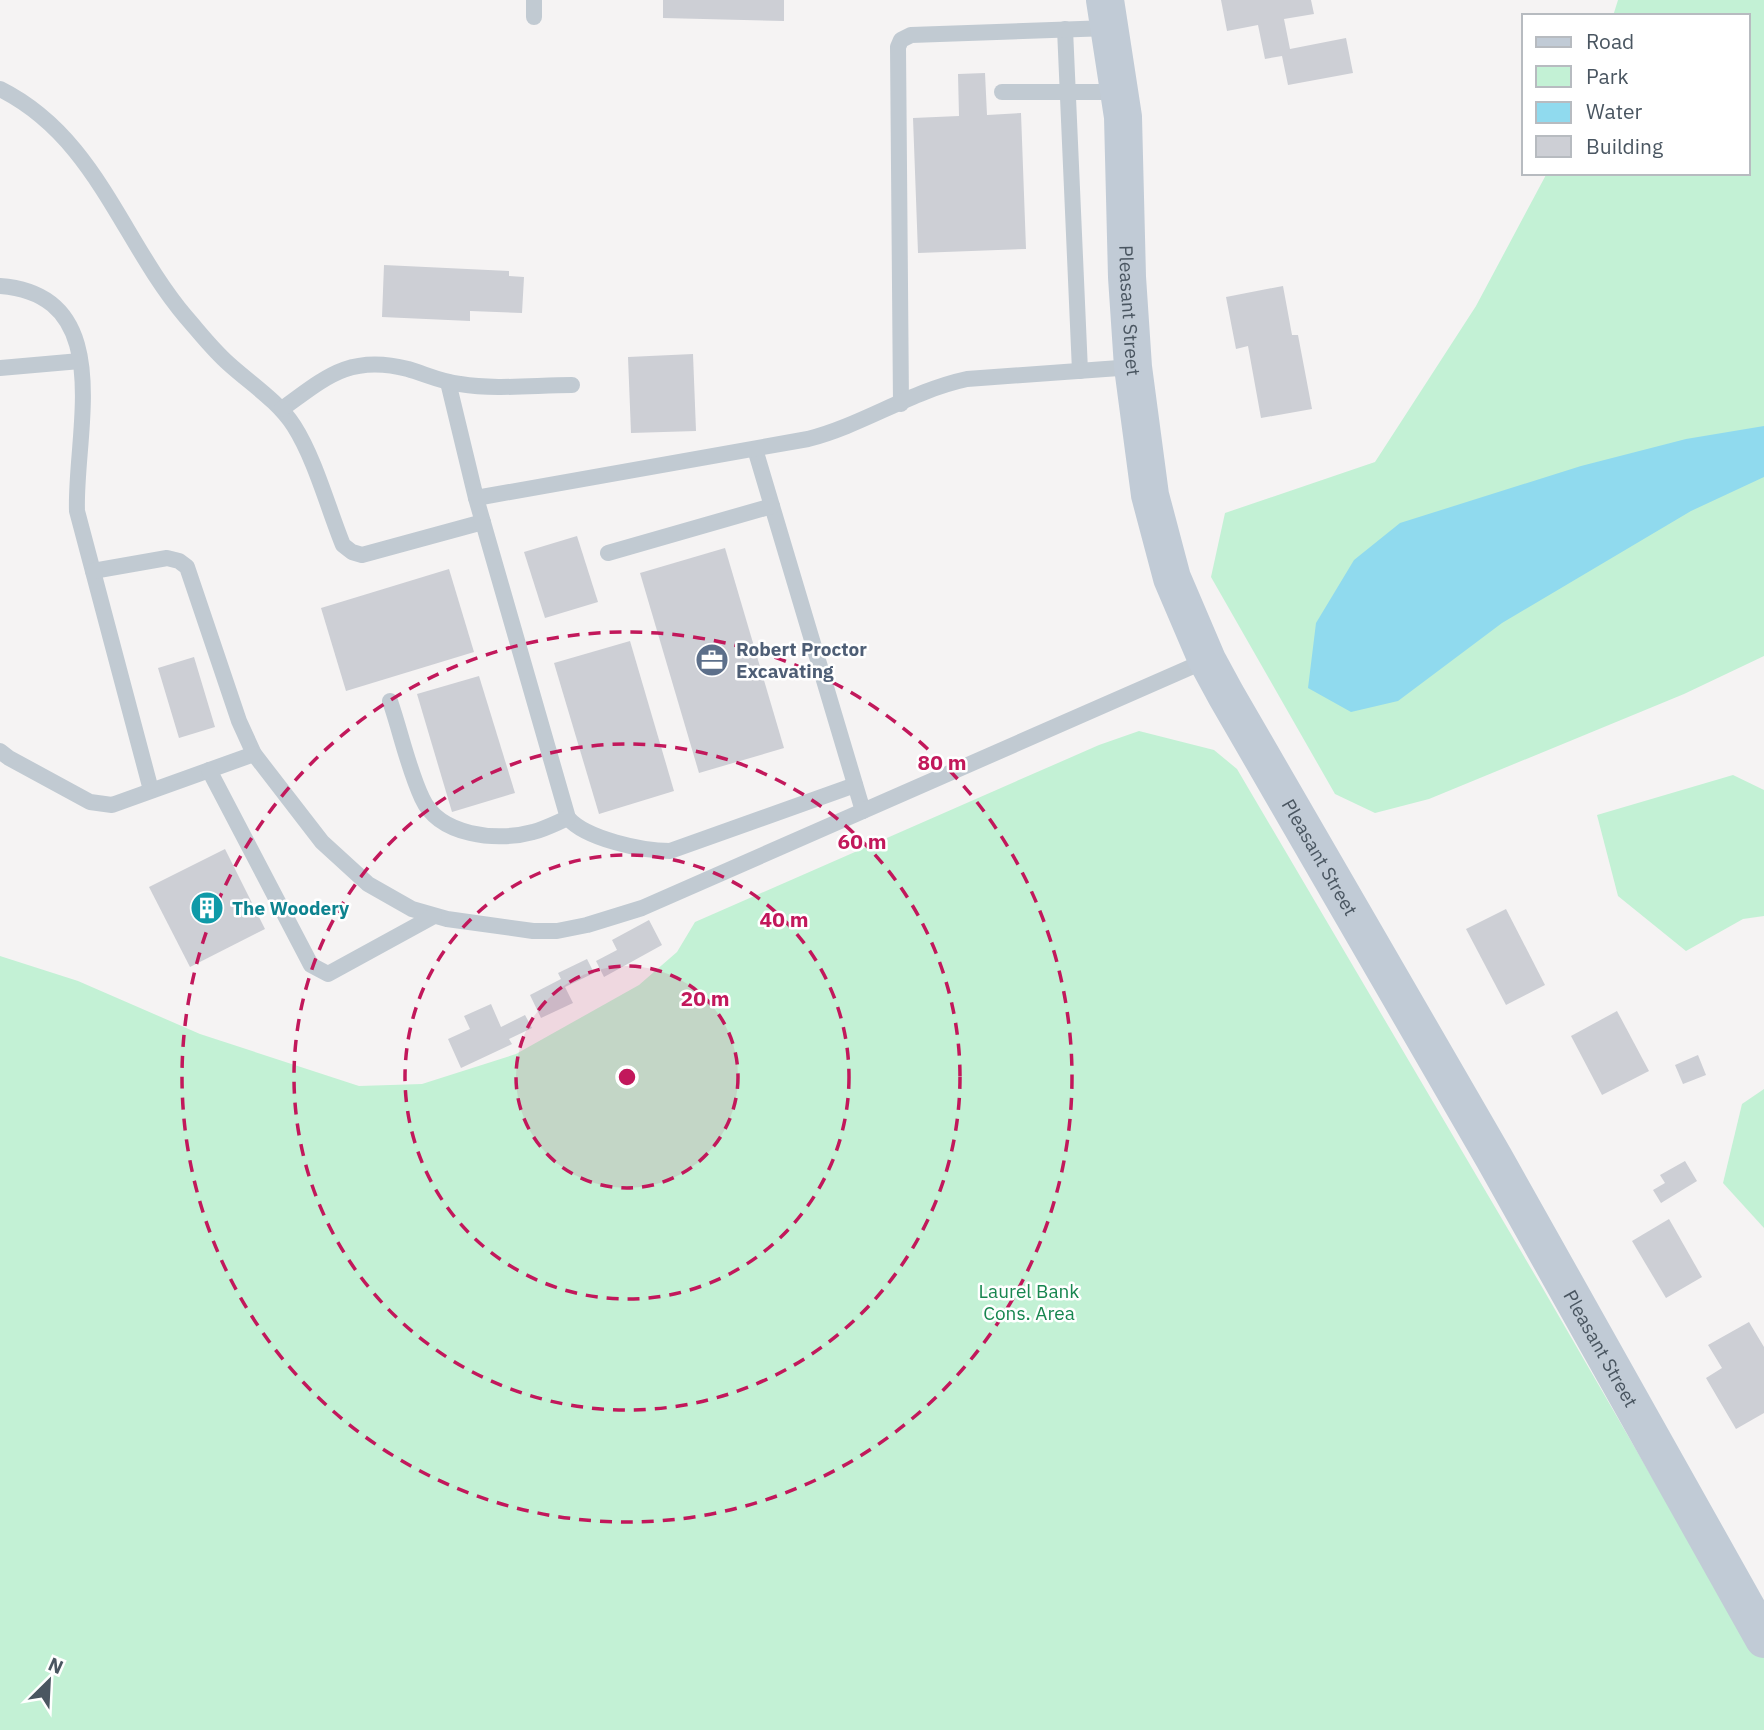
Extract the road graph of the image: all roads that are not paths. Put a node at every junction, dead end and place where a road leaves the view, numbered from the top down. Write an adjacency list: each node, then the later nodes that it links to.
1 (534, 0): 3 (lane)
2 (1107, 14): 4 (lane); 8 (street, Pleasant Street)
3 (534, 17)
4 (1065, 29): 7 (lane); 16 (lane)
5 (0, 89): 17 (lane)
6 (1002, 92): 7 (lane)
7 (1067, 92): 8 (lane); 13 (lane)
8 (1120, 92): 11 (street, Pleasant Street)
9 (0, 286): 10 (lane)
10 (80, 361): 12 (lane); 23 (lane)
11 (1133, 367): 13 (lane); 24 (street, Pleasant Street)
12 (0, 368)
13 (1080, 371): 16 (lane)
14 (448, 382): 15 (lane); 17 (lane); 19 (lane)
15 (572, 384)
16 (901, 404): 18 (lane)
17 (282, 409): 21 (lane)
18 (755, 449): 19 (lane); 20 (lane)
19 (476, 499): 21 (lane)
20 (772, 506): 22 (lane); 29 (lane)
21 (483, 523): 32 (lane)
22 (608, 553)
23 (93, 571): 27 (lane); 30 (lane)
24 (1207, 660): 31 (lane); 34 (street, Pleasant Street)
25 (390, 701): 32 (lane)
26 (0, 751): 30 (lane)
27 (254, 754): 28 (lane); 33 (lane)
28 (209, 770): 30 (lane); 33 (lane)
29 (855, 785): 31 (lane); 32 (lane)
30 (152, 790)
31 (863, 811): 33 (lane)
32 (568, 818)
33 (434, 916)
34 (1764, 1639)

